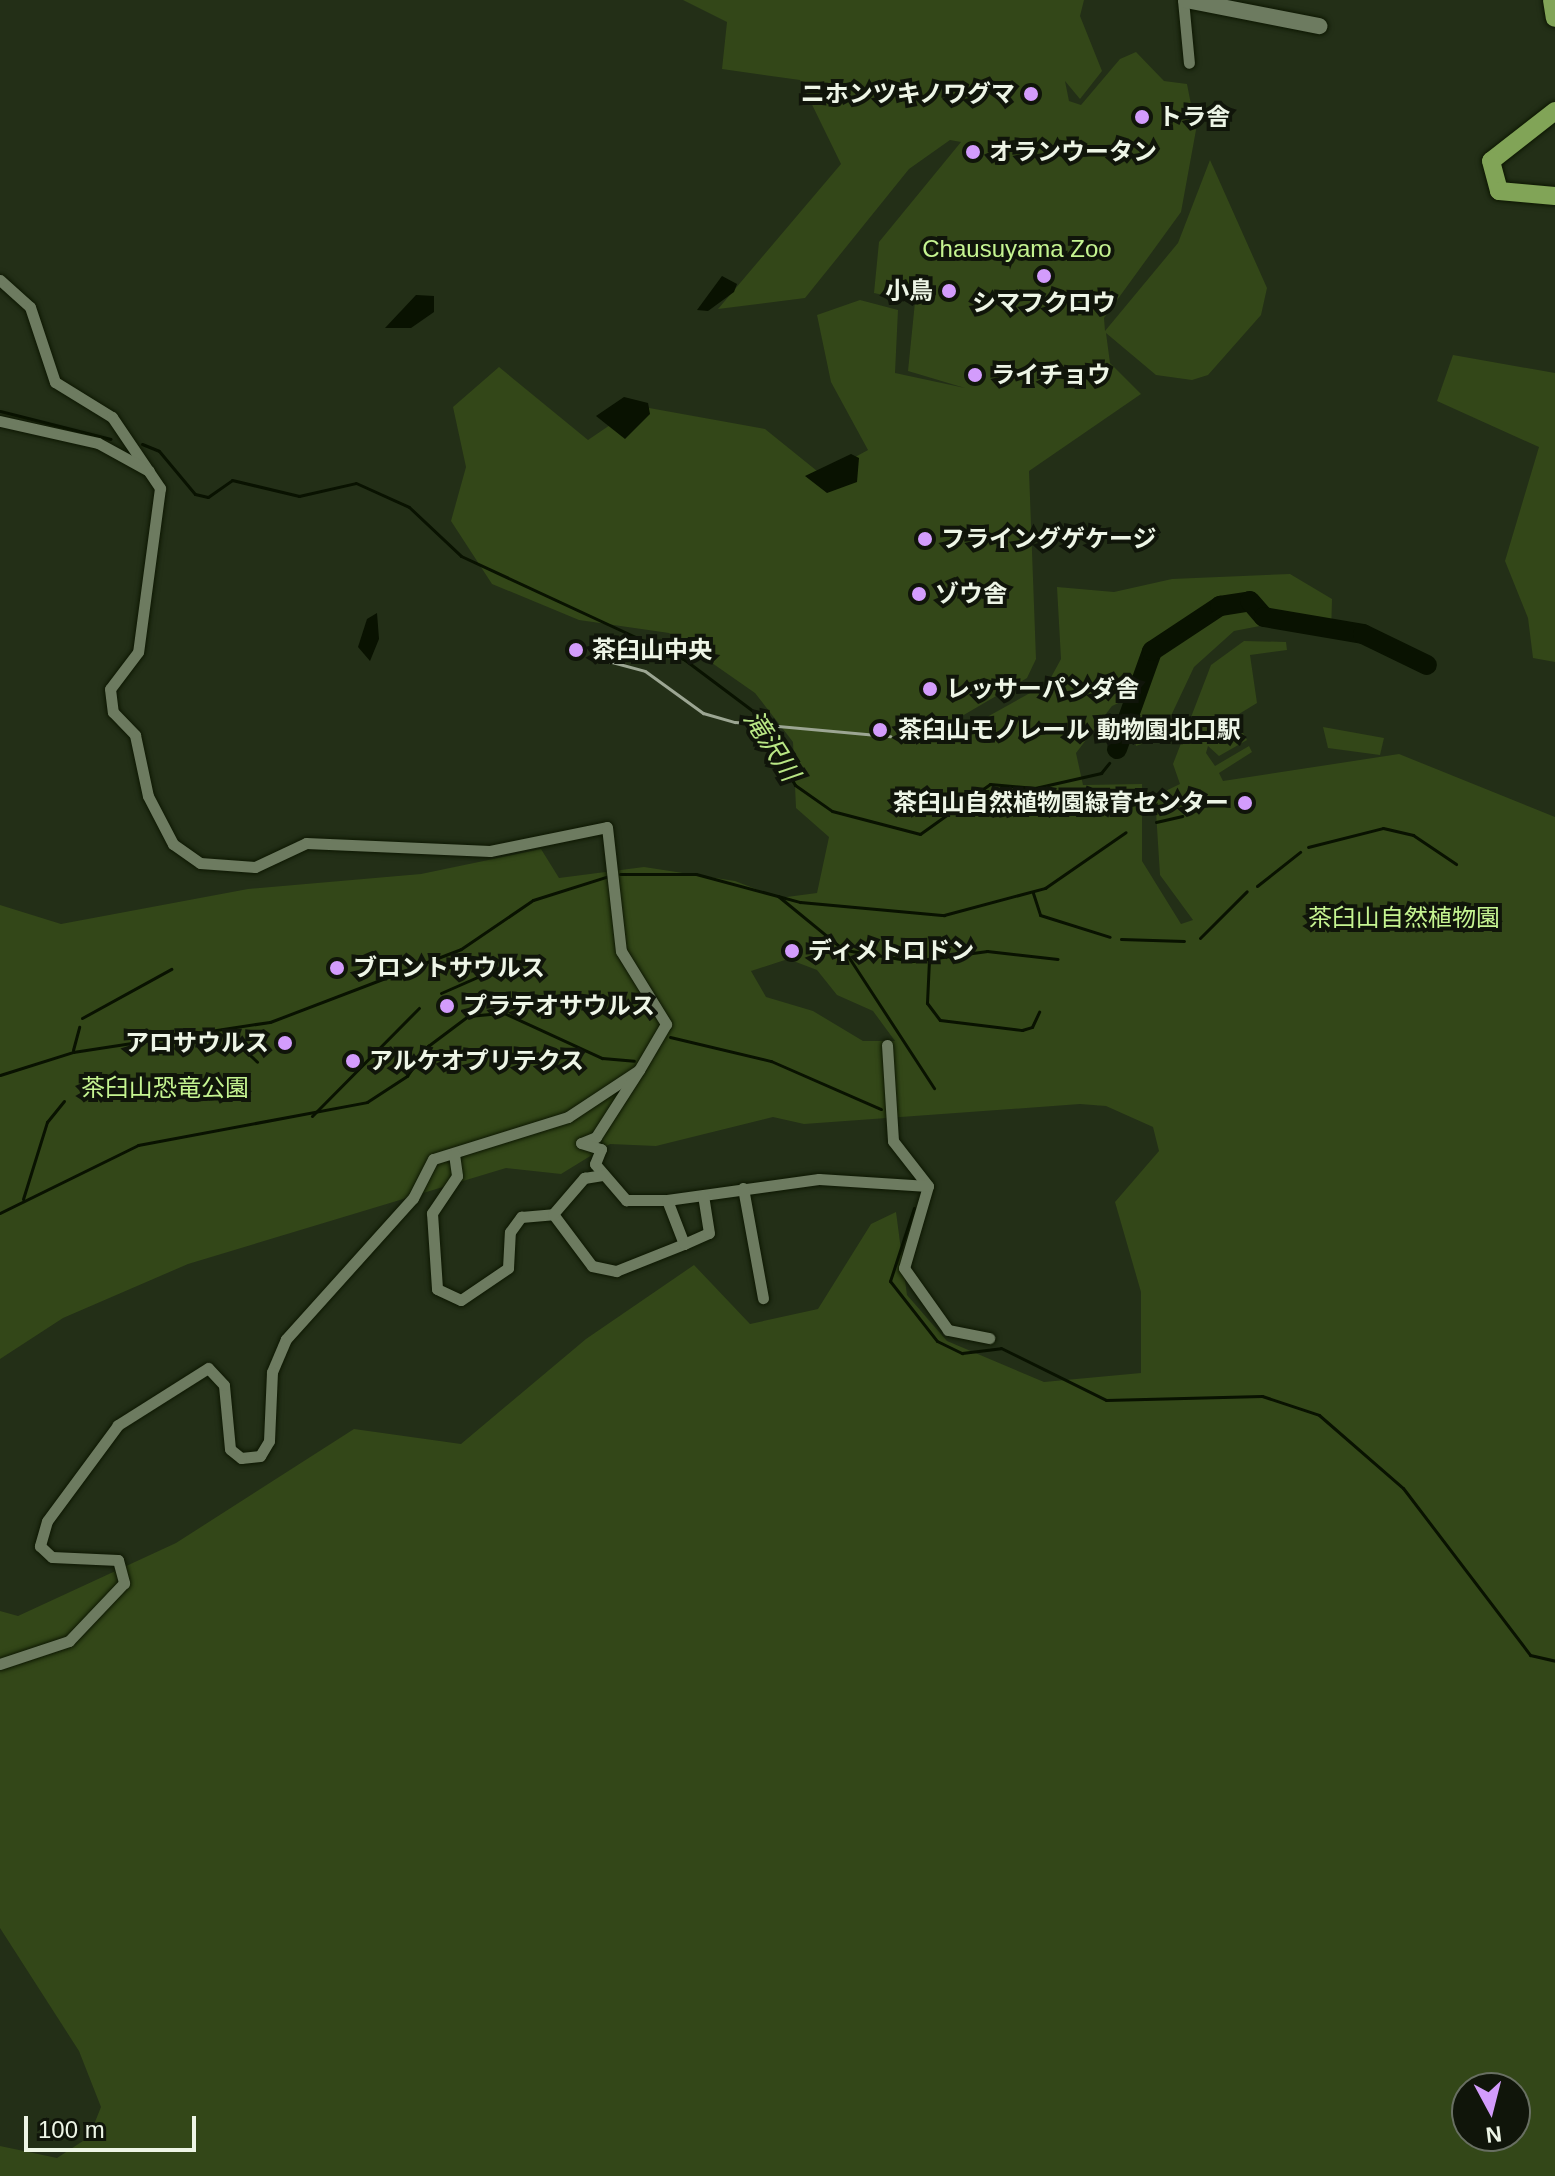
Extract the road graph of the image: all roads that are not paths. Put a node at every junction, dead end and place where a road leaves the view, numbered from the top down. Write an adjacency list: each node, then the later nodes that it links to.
1 (1184, 0): 4 (street); 5 (street)
2 (1552, 0): 3 (main road)
3 (1555, 18)
4 (1319, 26)
5 (1189, 63)
6 (1555, 111): 7 (main road)
7 (1555, 196)
8 (0, 280): 10 (street)
9 (0, 421): 10 (street)
10 (150, 471): 12 (street)
11 (887, 1045): 15 (street)
12 (639, 1070): 13 (street); 14 (street)
13 (454, 1154): 19 (street); 23 (street)
14 (604, 1175): 18 (street); 19 (street)
15 (928, 1186): 16 (street); 22 (street)
16 (743, 1188): 17 (street); 21 (street)
17 (703, 1195): 18 (street); 20 (street)
18 (667, 1200): 20 (street)
19 (553, 1214): 20 (street)
20 (684, 1244)
21 (763, 1298)
22 (989, 1338)
23 (0, 1664)

